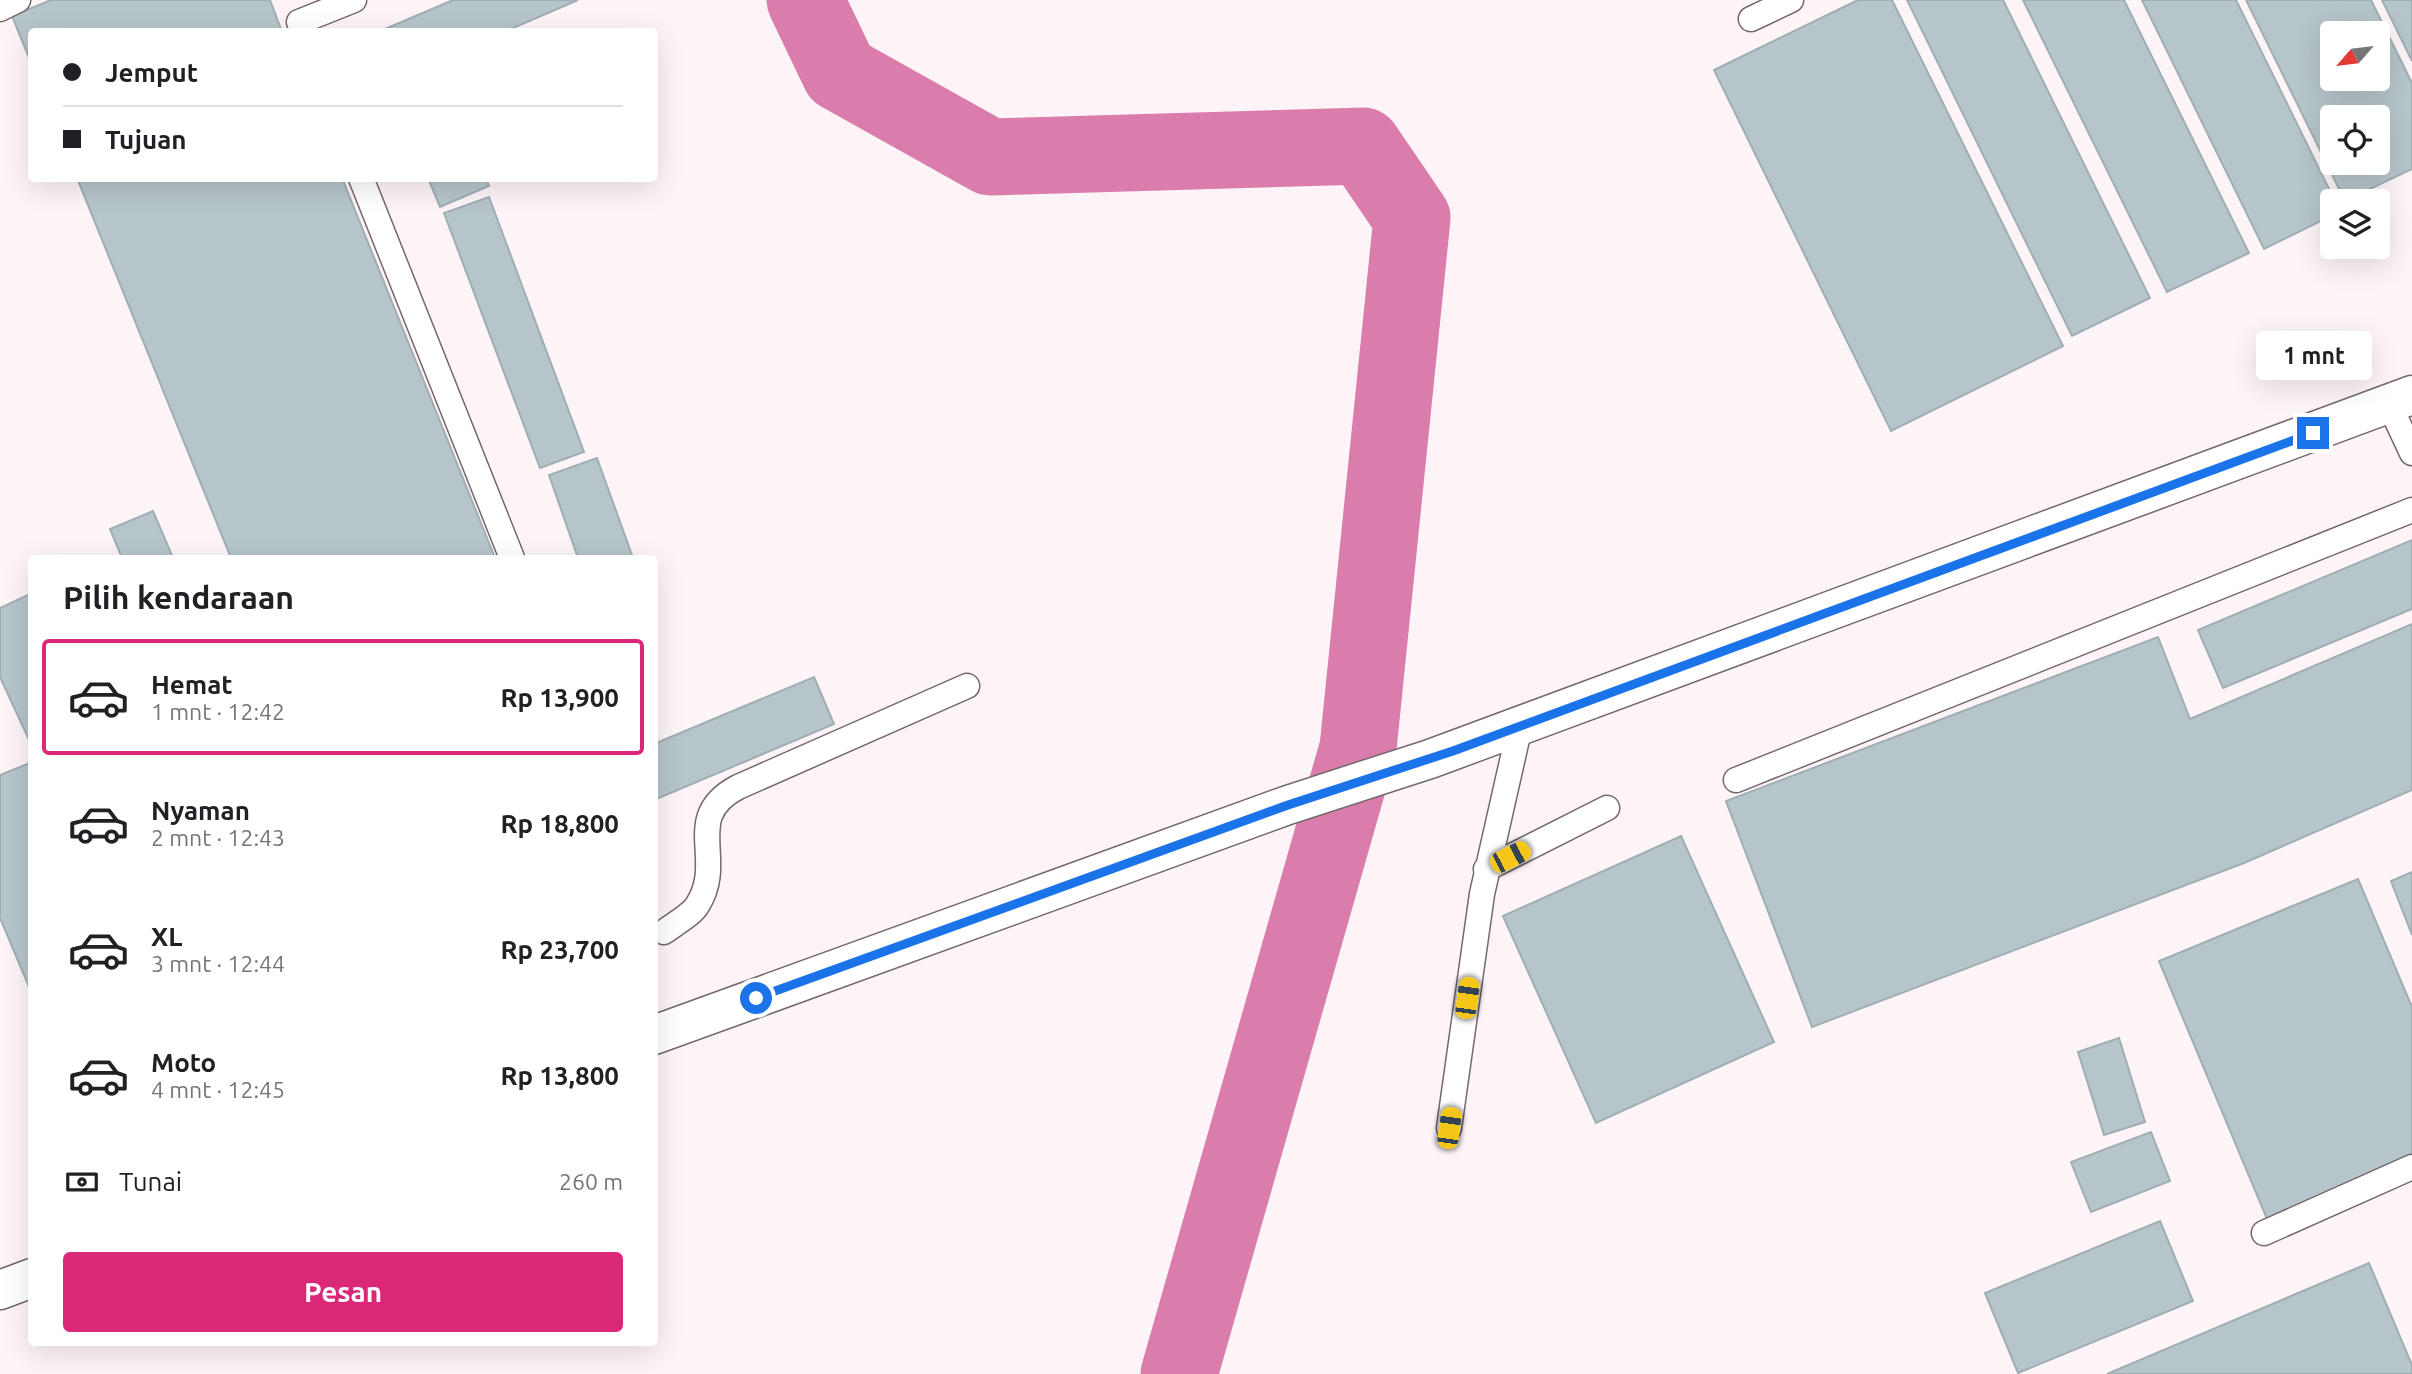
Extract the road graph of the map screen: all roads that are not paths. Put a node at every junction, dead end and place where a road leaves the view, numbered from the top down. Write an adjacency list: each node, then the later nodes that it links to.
1 (18, 0): 4 (lane)
2 (354, 0): 5 (lane)
3 (1791, 0): 6 (lane)
4 (0, 9)
5 (298, 18)
6 (1751, 19)
7 (363, 182): 11 (lane)
8 (2401, 400): 9 (lane); 13 (street)
9 (2412, 453)
10 (2412, 510): 14 (lane)
11 (511, 555)
12 (967, 686): 17 (lane)
13 (1520, 726): 16 (lane); 18 (street)
14 (1736, 780)
15 (1607, 808): 16 (lane)
16 (1486, 869): 19 (lane)
17 (658, 926)
18 (658, 1034)
19 (1449, 1128)
20 (2412, 1167): 21 (lane)
21 (2264, 1233)
22 (28, 1280): 23 (street)
23 (0, 1290)

